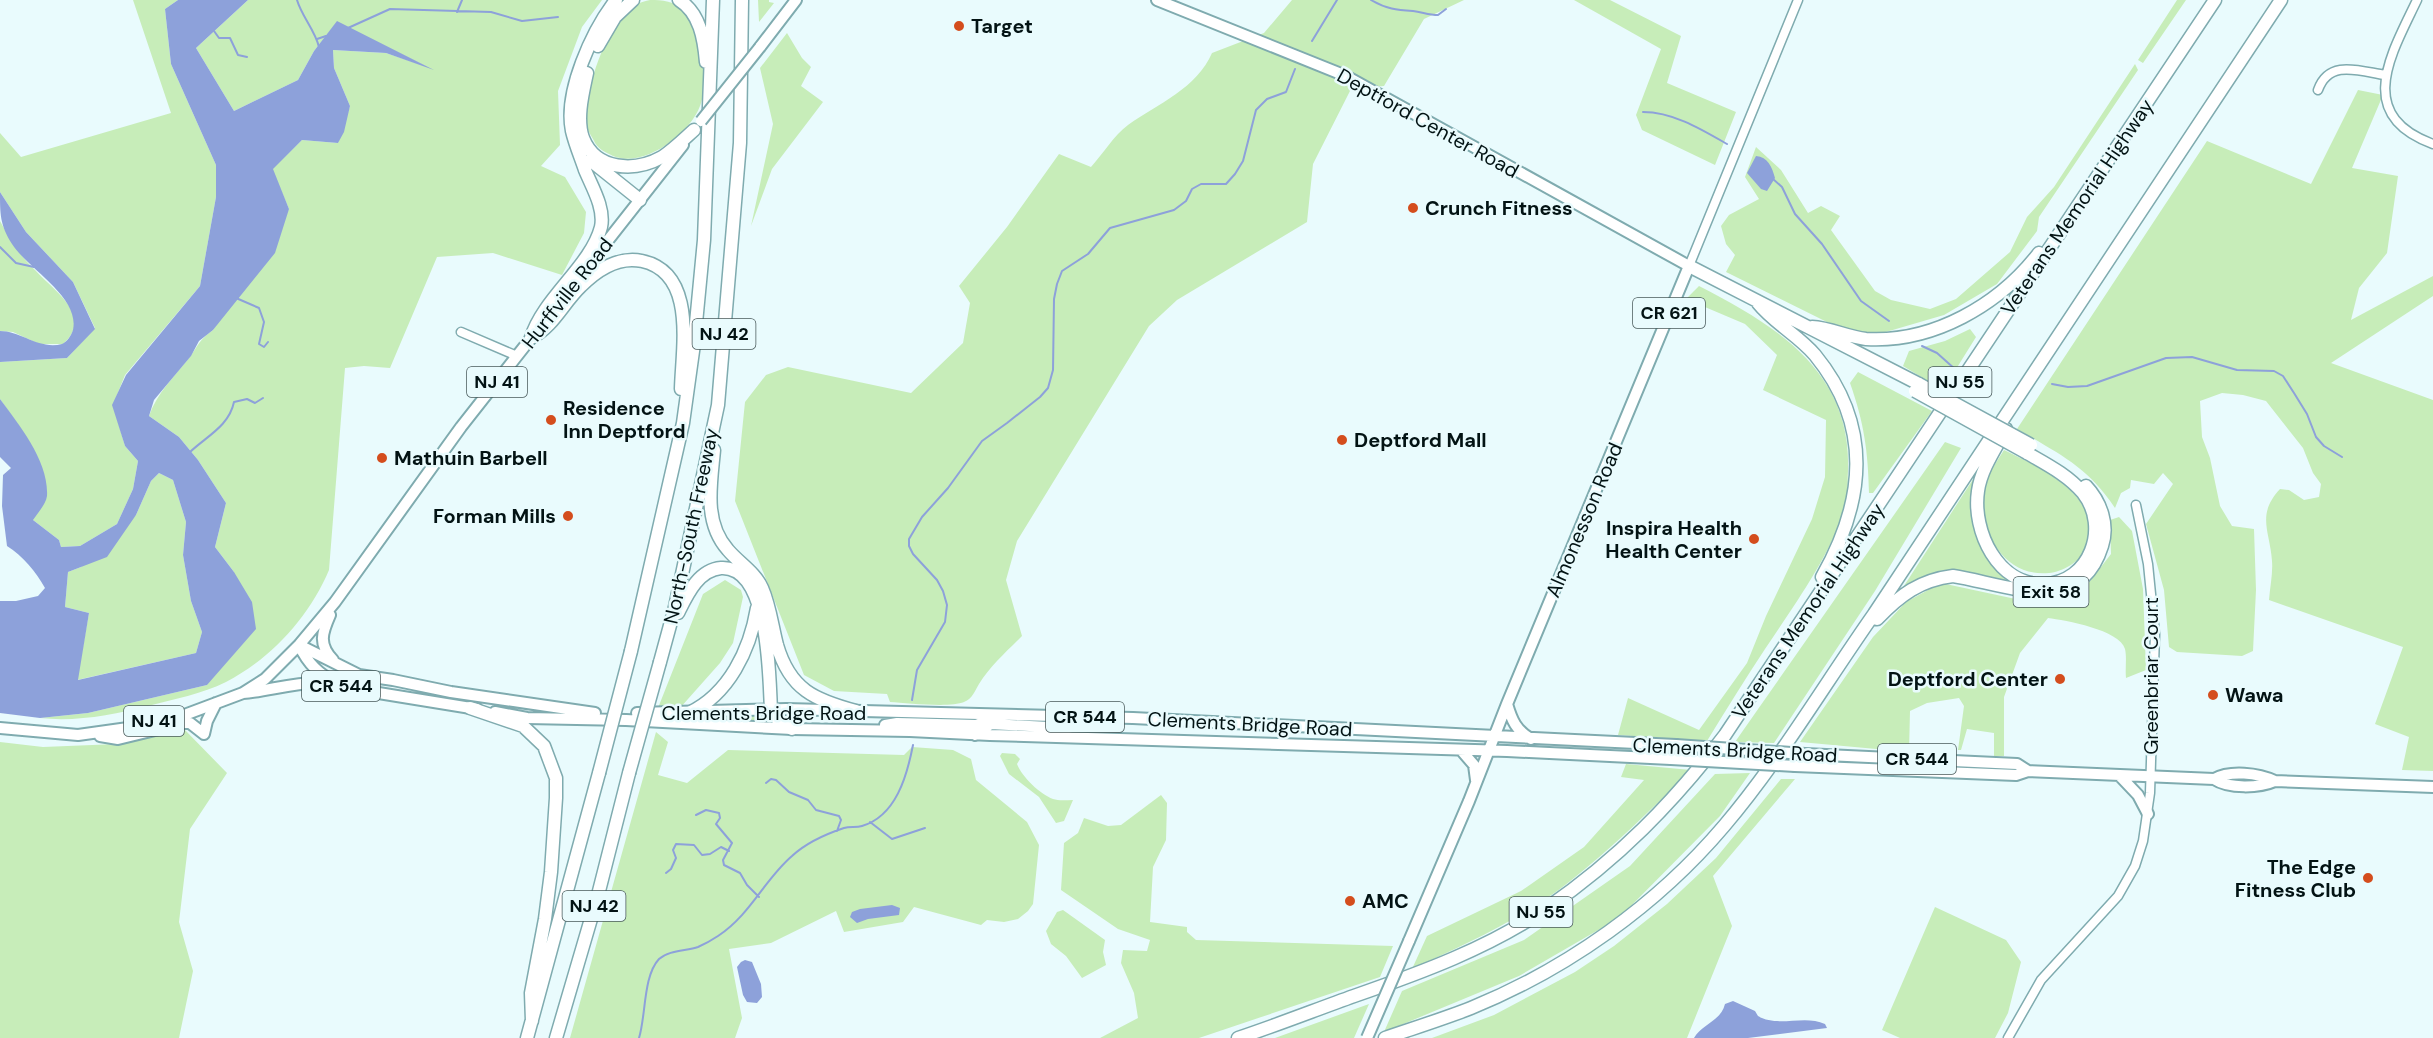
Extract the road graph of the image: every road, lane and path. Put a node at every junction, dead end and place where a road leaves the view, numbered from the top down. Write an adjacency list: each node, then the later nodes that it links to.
1 (616, 0): 17 (highway)
2 (633, 0): 15 (highway)
3 (679, 0): 14 (highway)
4 (713, 0): 14 (highway, North-South Freeway / NJ 42)
5 (742, 0): 29 (highway, North-South Freeway / NJ 42)
6 (796, 0): 15 (main road, Hurffville Road / NJ 41, bridge)
7 (1157, 0): 20 (main road, Deptford Center Road)
8 (1798, 0): 20 (street, Almonesson Road / CR 621)
9 (2215, 0): 18 (highway, Veterans Memorial Highway / NJ 55)
10 (2281, 0): 28 (highway, NJ 55)
11 (2417, 0): 12 (street)
12 (2385, 75): 13 (street); 16 (street)
13 (2318, 90)
14 (711, 102): 30 (highway, North-South Freeway / NJ 42)
15 (698, 126): 19 (main road, Hurffville Road / NJ 41)
16 (2433, 144)
17 (578, 149): 19 (highway); 25 (highway)
18 (2109, 158): 23 (highway, Exit 58); 35 (highway, Veterans Memorial Highway / NJ 55)
19 (640, 200): 25 (main road, Hurffville Road / NJ 41)
20 (1689, 266): 21 (highway); 43 (main road, Almonesson Road / CR 621)
21 (1758, 303): 22 (highway); 35 (highway)
22 (1780, 315): 23 (highway, Exit 58); 27 (highway)
23 (1812, 327): 27 (highway, Exit 58)
24 (461, 332): 26 (street)
25 (531, 338): 26 (main road, Hurffville Road / NJ 41); 30 (highway)
26 (517, 356): 33 (main road, Hurffville Road / NJ 41)
27 (1917, 388): 31 (highway, Exit 58, bridge)
28 (2019, 397): 31 (highway); 36 (highway, NJ 55)
29 (718, 405): 38 (highway, North-South Freeway / NJ 42); 46 (highway)
30 (683, 423): 65 (highway, North-South Freeway / NJ 42, bridge)
31 (2029, 449): 36 (highway, Exit 58)
32 (2136, 506): 61 (street, Greenbriar Court)
33 (335, 602): 37 (main road, Hurffville Road / NJ 41); 39 (main road)
34 (758, 604): 38 (highway); 45 (highway); 47 (highway)
35 (1811, 607): 68 (highway, Veterans Memorial Highway / NJ 55)
36 (1864, 628): 70 (highway, NJ 55)
37 (299, 645): 39 (main road, Clements Bridge Road / CR 544); 40 (main road, Clements Bridge Road); 41 (main road, Clements Bridge Road / NJ 41)
38 (660, 662): 67 (highway, North-South Freeway / NJ 42, bridge)
39 (337, 665): 47 (main road, Clements Bridge Road / CR 544)
40 (349, 688): 41 (main road, Clements Bridge Road / CR 544); 44 (main road, Clements Bridge Road / CR 544)
41 (243, 693): 42 (main road, Clements Bridge Road / NJ 41)
42 (216, 703): 53 (main road, Clements Bridge Road / NJ 41); 53 (main road)
43 (1507, 704): 55 (main road, Almonesson Road / CR 621); 56 (main road)
44 (470, 708): 51 (main road, Clements Bridge Road / CR 544); 65 (highway)
45 (771, 710): 46 (main road, Clements Bridge Road / CR 544); 47 (main road, Clements Bridge Road / CR 544); 51 (highway)
46 (856, 711): 48 (main road, Clements Bridge Road / CR 544)
47 (689, 713)
48 (991, 715): 49 (main road, Clements Bridge Road / CR 544); 52 (main road)
49 (1133, 718): 54 (main road); 55 (main road, Clements Bridge Road / CR 544)
50 (0, 728): 53 (main road, Clements Bridge Road / NJ 41)
51 (792, 729): 52 (main road, Clements Bridge Road / CR 544)
52 (855, 730): 54 (main road, Clements Bridge Road / CR 544)
53 (90, 735)
54 (975, 735): 57 (main road, Clements Bridge Road / CR 544)
55 (1494, 738): 56 (main road, Clements Bridge Road / CR 544); 58 (main road, Almonesson Road / CR 621)
56 (1532, 739): 59 (main road, Clements Bridge Road / CR 544, bridge)
57 (1461, 750): 58 (main road, Clements Bridge Road / CR 544); 62 (main road)
58 (1489, 751): 59 (main road, Clements Bridge Road / CR 544, bridge); 62 (main road, Almonesson Road / CR 621)
59 (2028, 771): 60 (main road, Clements Bridge Road / CR 544)
60 (2118, 775): 61 (main road, Clements Bridge Road / CR 544); 64 (main road)
61 (2151, 776): 63 (main road, Clements Bridge Road / CR 544); 64 (street, Greenbriar Court)
62 (1476, 784): 69 (main road, Almonesson Road / CR 621, bridge)
63 (2433, 787)
64 (2148, 814): 71 (street, Greenbriar Court)
65 (532, 1020): 66 (highway, North-South Freeway / NJ 42)
66 (527, 1038)
67 (556, 1038)
68 (1238, 1038)
69 (1367, 1038)
70 (1385, 1038)
71 (2008, 1038)

